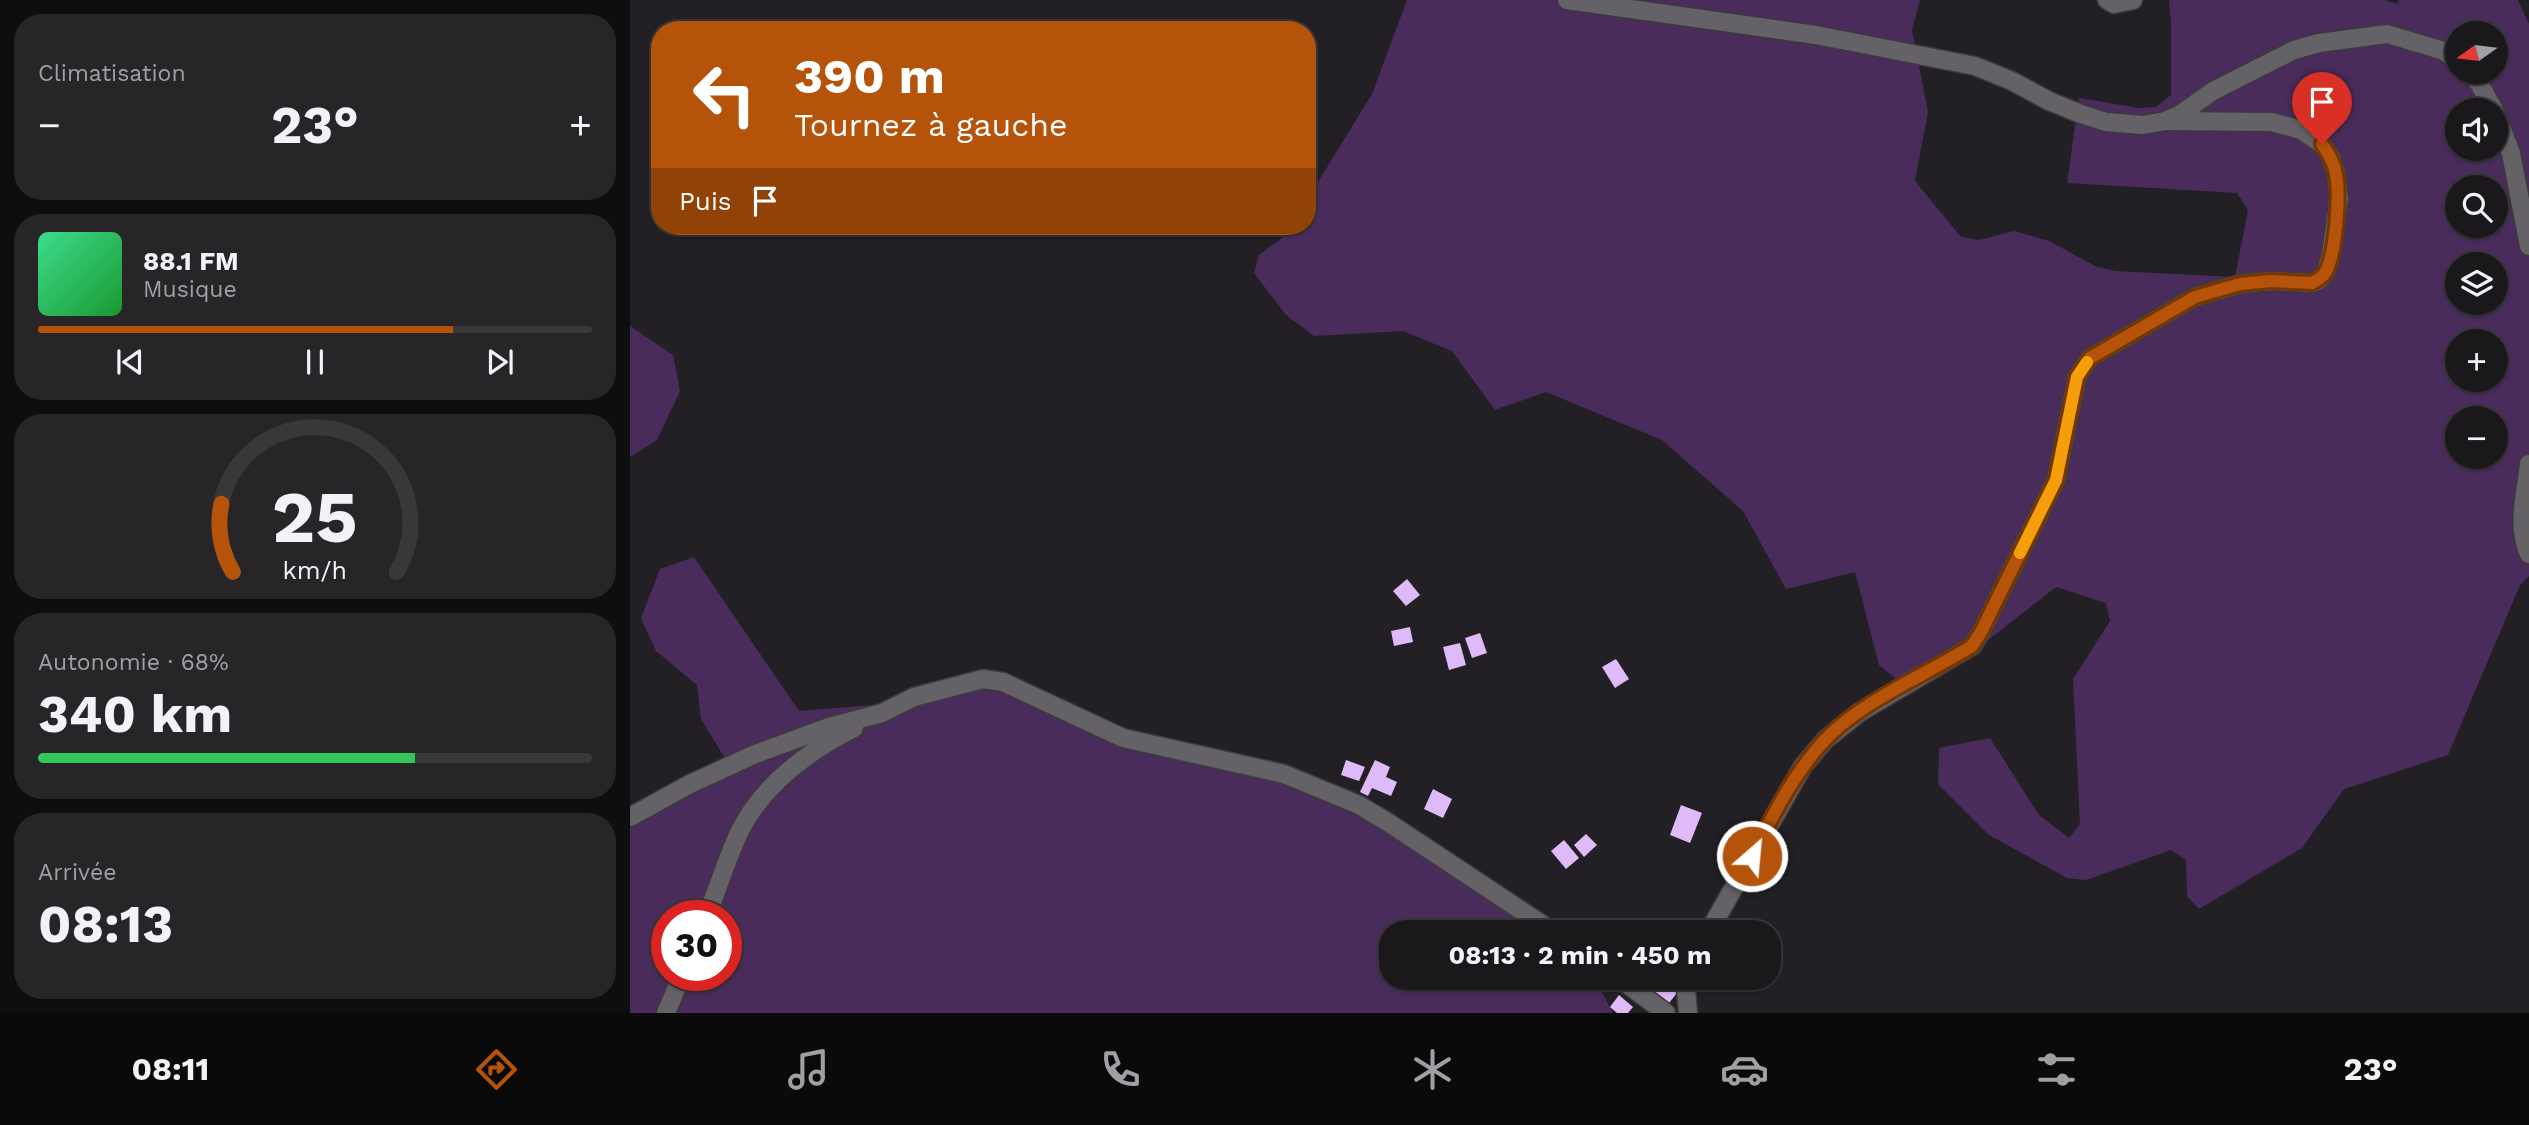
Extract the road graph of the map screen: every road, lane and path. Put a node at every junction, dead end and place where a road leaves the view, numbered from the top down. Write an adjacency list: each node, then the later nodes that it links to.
1 (1567, 0): 5 (street)
2 (2107, 0): 3 (street)
3 (2133, 0)
4 (2445, 52): 5 (street)
5 (2165, 121): 14 (street)
6 (2508, 145): 7 (street)
7 (2529, 246)
8 (2529, 464): 9 (street)
9 (2529, 554)
10 (882, 713): 11 (street); 12 (street); 13 (street)
11 (630, 817)
12 (713, 900)
13 (1535, 920)
14 (1715, 920)
15 (1635, 990): 19 (street)
16 (1686, 990): 20 (street)
17 (675, 991): 18 (street)
18 (666, 1013)
19 (1666, 1013)
20 (1688, 1013)

